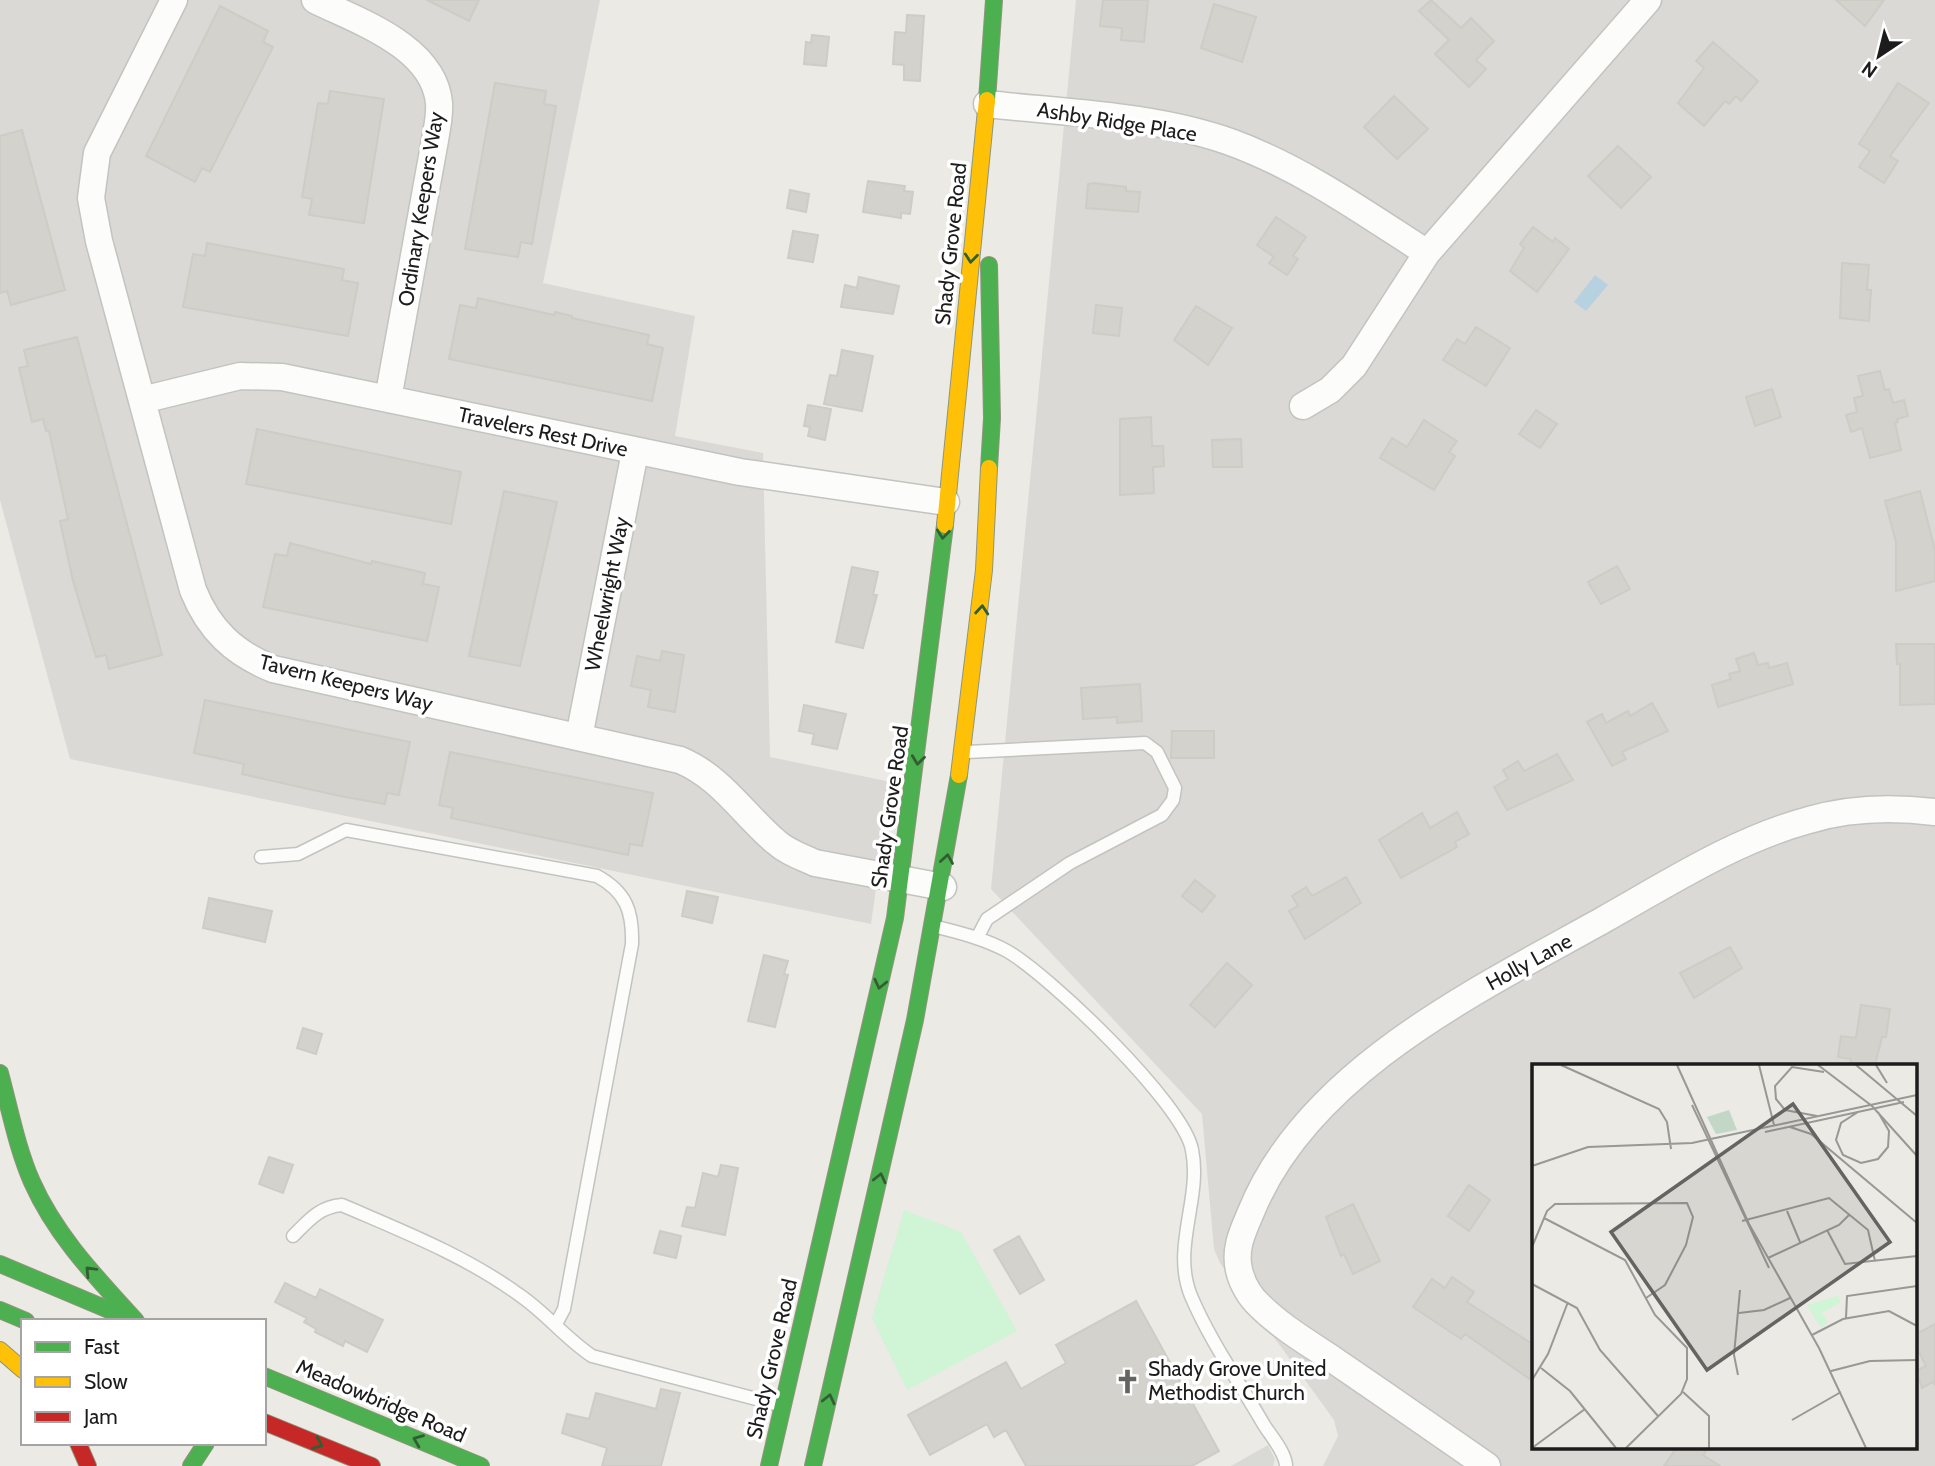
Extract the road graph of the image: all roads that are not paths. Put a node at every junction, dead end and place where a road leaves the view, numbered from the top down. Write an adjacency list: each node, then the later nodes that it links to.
1 (174, 0): 9 (street, Tavern Keepers Way)
2 (315, 0): 8 (street, Ordinary Keepers Way)
3 (993, 0): 5 (main road, Shady Grove Road)
4 (1647, 0): 7 (street)
5 (987, 104): 6 (main road, Shady Grove Road); 7 (street, Ashby Ridge Place)
6 (982, 142): 12 (main road, Shady Grove Road, one-way to 12); 14 (main road, Shady Grove Road, one-way to 6)
7 (1427, 253): 10 (street)
8 (388, 398): 9 (street, Travelers Rest Drive); 11 (street, Travelers Rest Drive)
9 (142, 400): 13 (street, Tavern Keepers Way)
10 (1303, 406)
11 (635, 452): 12 (street, Travelers Rest Drive); 13 (street, Wheelwright Way)
12 (946, 502): 17 (main road, Shady Grove Road, one-way to 17)
13 (579, 737): 17 (street, Tavern Keepers Way)
14 (964, 752): 18 (main road, Shady Grove Road, one-way to 14); 20 (lane)
15 (1935, 812): 43 (street, Holly Lane)
16 (261, 857): 28 (lane)
17 (901, 879): 18 (street, Tavern Keepers Way); 32 (main road, Shady Grove Road, one-way to 32)
18 (943, 887): 19 (main road, Shady Grove Road)
19 (929, 926): 20 (lane); 41 (main road, Shady Grove Road, one-way to 19)
20 (977, 938): 42 (lane)
21 (0, 1073): 27 (main road, one-way to 21)
22 (293, 1236): 28 (lane)
23 (0, 1264): 26 (main road)
24 (0, 1310): 25 (main road)
25 (21, 1319)
26 (131, 1319)
27 (134, 1319)
28 (556, 1324): 32 (lane)
29 (0, 1350): 30 (main road)
30 (21, 1368)
31 (266, 1377): 39 (main road, Meadowbridge Road, one-way to 31)
32 (783, 1406): 40 (main road, Shady Grove Road)
33 (266, 1423): 38 (main road, one-way to 38)
34 (79, 1445): 36 (main road)
35 (205, 1445): 37 (main road)
36 (88, 1466)
37 (191, 1466)
38 (372, 1466)
39 (481, 1466)
40 (769, 1466)
41 (813, 1466)
42 (1286, 1466)
43 (1487, 1466)

